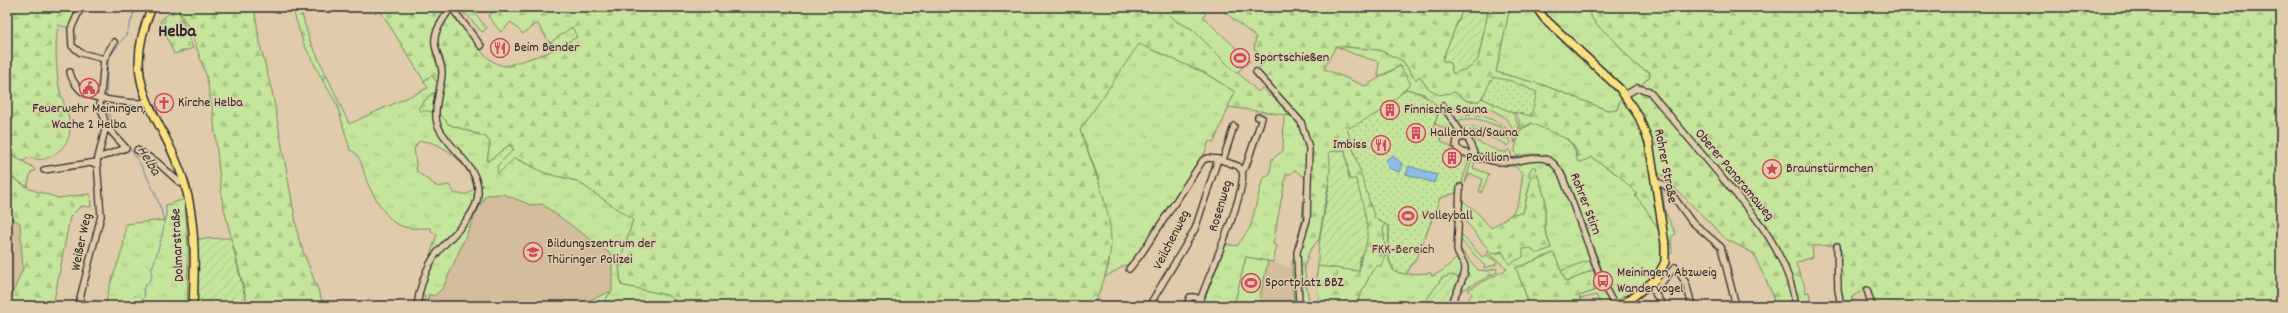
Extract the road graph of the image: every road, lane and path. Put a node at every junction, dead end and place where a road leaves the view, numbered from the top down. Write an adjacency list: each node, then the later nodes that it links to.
1 (81, 7): 6 (street)
2 (152, 7): 11 (main road, Dolmarstraße)
3 (1536, 7): 9 (main road, Rohrer Straße)
4 (114, 42): 6 (street)
5 (480, 46): 33 (street)
6 (104, 59): 10 (street)
7 (70, 72): 10 (street)
8 (1256, 72): 36 (street)
9 (1625, 95): 24 (main road, Rohrer Straße); 43 (street, Oberer Panoramaweg)
10 (105, 98): 11 (street); 14 (street)
11 (147, 102): 23 (main road, Dolmarstraße)
12 (1443, 106): 16 (street)
13 (1258, 117): 22 (street, Rosenweg)
14 (106, 126): 20 (street, Weißer Weg); 20 (street)
15 (1234, 126): 19 (street, Veilchenweg)
16 (1464, 137): 18 (street); 18 (street, Rohrer Stirn)
17 (137, 150): 23 (street)
18 (1475, 155): 38 (street, Rohrer Stirn)
19 (1221, 159): 22 (street); 27 (street, Veilchenweg); 34 (street, Veilchenweg)
20 (97, 160): 21 (street); 31 (street, Weißer Weg)
21 (44, 170)
22 (1242, 171): 30 (street, Rosenweg)
23 (184, 183): 32 (main road, Dolmarstraße)
24 (1656, 183): 28 (main road, Rohrer Straße); 42 (street)
25 (1460, 187): 37 (street)
26 (1837, 246): 44 (street)
27 (1129, 269)
28 (1651, 287): 39 (main road, Rohrer Straße); 40 (street); 41 (street)
29 (1867, 290): 45 (street)
30 (1199, 303): 35 (street)
31 (78, 306)
32 (193, 306)
33 (417, 306)
34 (1149, 306)
35 (1186, 306)
36 (1299, 306)
37 (1449, 306)
38 (1615, 306)
39 (1621, 306)
40 (1663, 306)
41 (1692, 306)
42 (1736, 306)
43 (1796, 306)
44 (1842, 306)
45 (1872, 306)

